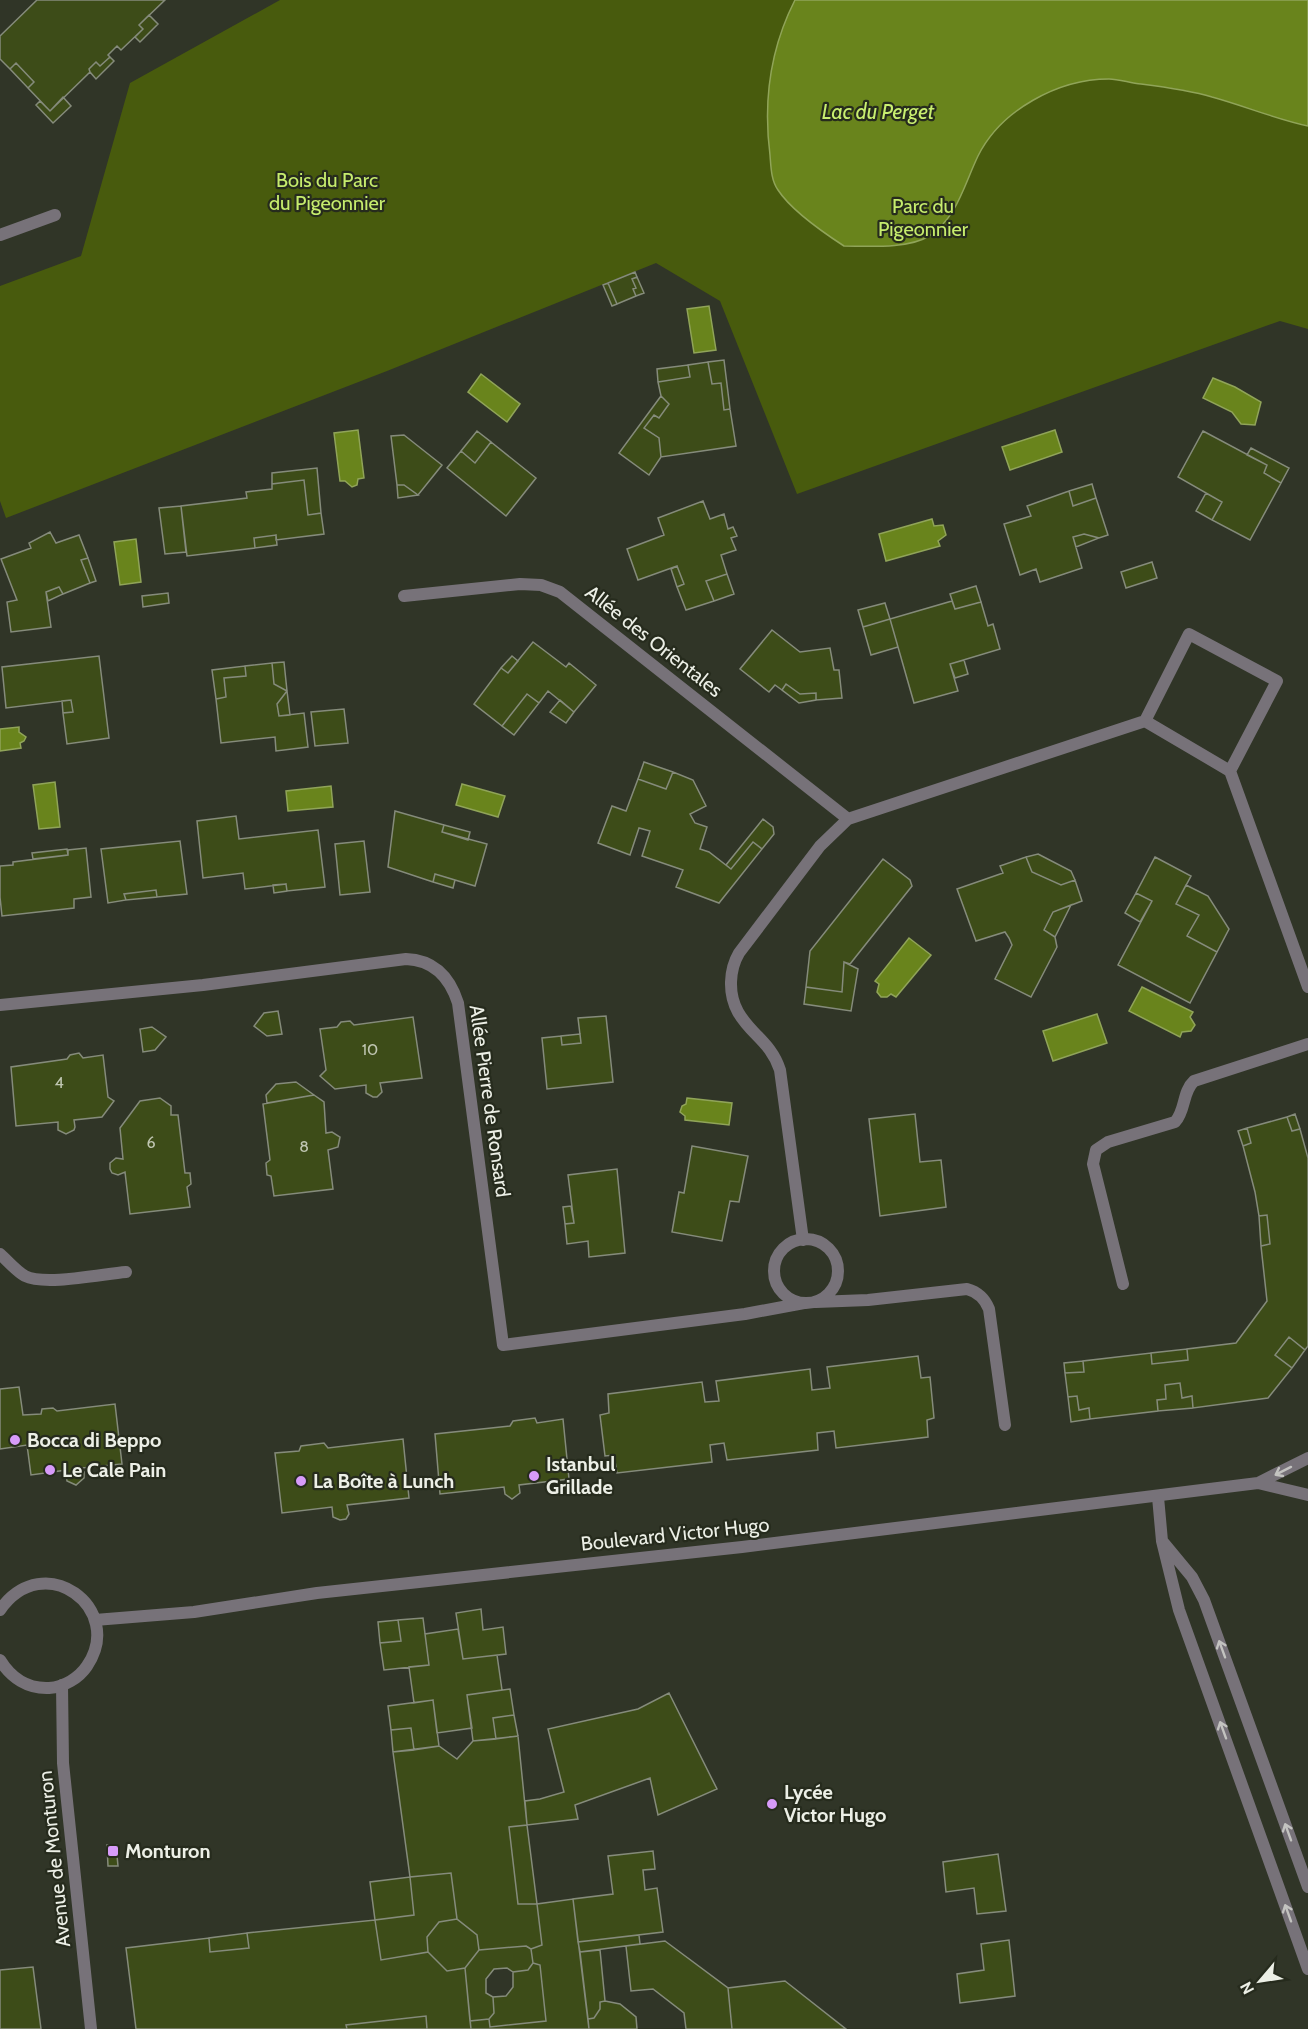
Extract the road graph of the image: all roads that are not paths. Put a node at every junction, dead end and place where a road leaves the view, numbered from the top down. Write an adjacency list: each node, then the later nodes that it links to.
1 (55, 215): 2 (street)
2 (0, 235)
3 (404, 596): 6 (street, Allée des Orientales)
4 (1145, 721): 5 (street); 5 (street); 6 (street)
5 (1230, 771): 7 (street)
6 (848, 819): 10 (street)
7 (1308, 987)
8 (0, 1005): 14 (street, Allée Pierre de Ronsard)
9 (1308, 1044): 13 (street)
10 (802, 1240): 14 (street); 14 (street)
11 (0, 1254): 12 (street)
12 (126, 1272)
13 (1123, 1284)
14 (810, 1302): 15 (street, Allée Pierre de Ronsard)
15 (1005, 1425)
16 (1308, 1458): 17 (street, Boulevard Victor Hugo, one-way to 17)
17 (1258, 1484): 18 (street, Boulevard Victor Hugo); 19 (street, Boulevard Victor Hugo)
18 (1308, 1495)
19 (1158, 1497): 20 (street); 22 (street, Boulevard Victor Hugo)
20 (1162, 1541): 25 (street, one-way to 20); 26 (street, one-way to 20)
21 (2, 1602): 22 (street)
22 (95, 1620): 24 (street)
23 (0, 1660): 24 (street)
24 (62, 1685): 27 (street, Avenue de Monturon)
25 (1308, 1887)
26 (1308, 1968)
27 (91, 2029)

